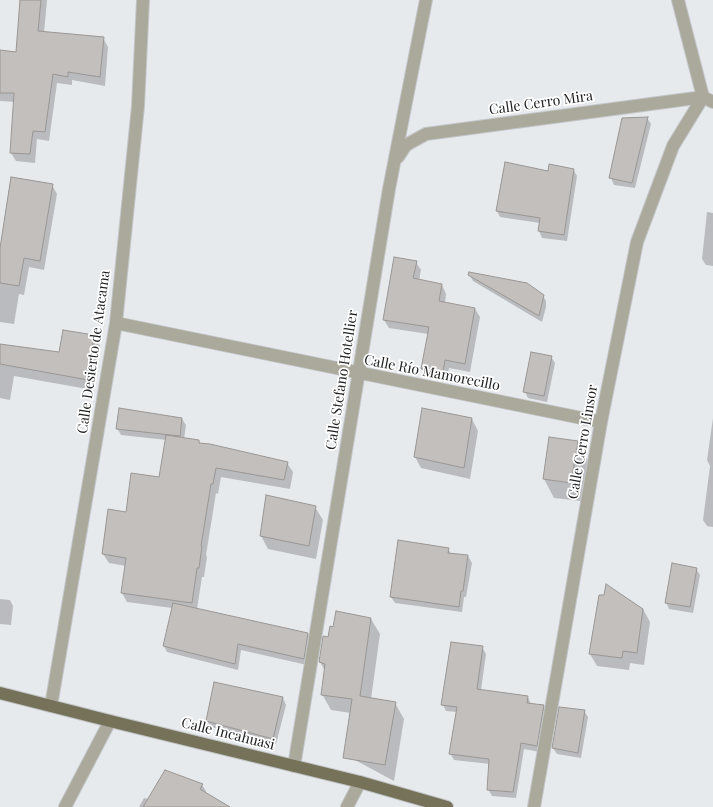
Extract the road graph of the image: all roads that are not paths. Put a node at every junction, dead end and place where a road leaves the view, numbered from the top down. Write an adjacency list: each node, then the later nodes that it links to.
1 (143, 0): 6 (street, Calle Desierto de Atacama)
2 (426, 0): 5 (street, Calle Stefano Hotellier)
3 (678, 0): 4 (street)
4 (708, 99): 5 (street, Calle Cerro Mira); 8 (street, Calle Cerro Linsor)
5 (395, 162): 7 (street, Calle Stefano Hotellier)
6 (116, 323): 7 (street, Calle Río Mamorecillo); 10 (street, Calle Desierto de Atacama)
7 (358, 373): 8 (street, Calle Río Mamorecillo); 12 (street, Calle Stefano Hotellier)
8 (601, 422): 17 (street, Calle Cerro Linsor)
9 (0, 693): 10 (main road, Calle Incahuasi)
10 (51, 706): 11 (main road, Calle Incahuasi)
11 (110, 721): 12 (main road, Calle Incahuasi); 14 (street)
12 (294, 766): 13 (main road, Calle Incahuasi)
13 (360, 782): 15 (street); 16 (main road, Calle Incahuasi)
14 (65, 807)
15 (347, 807)
16 (447, 807)
17 (534, 807)

